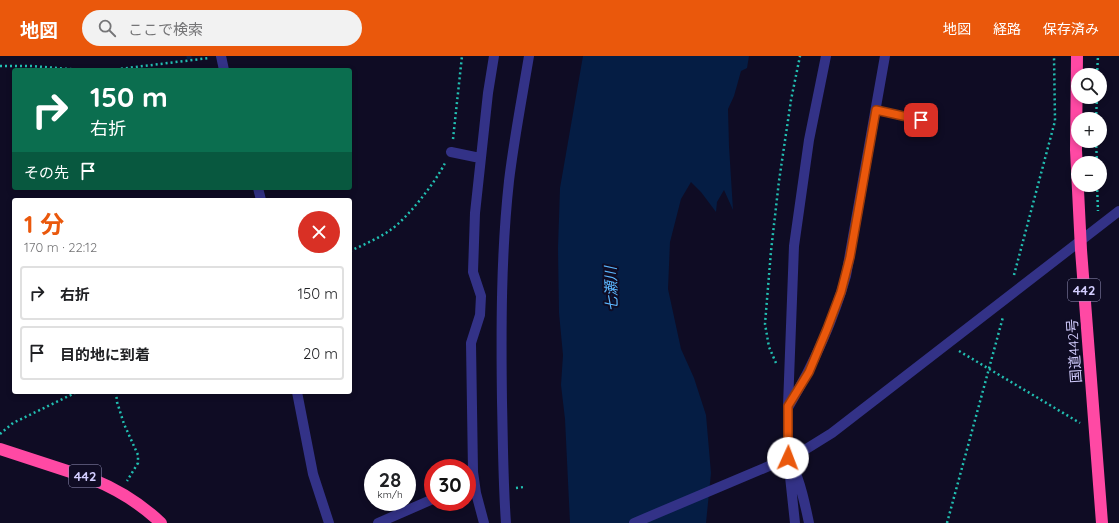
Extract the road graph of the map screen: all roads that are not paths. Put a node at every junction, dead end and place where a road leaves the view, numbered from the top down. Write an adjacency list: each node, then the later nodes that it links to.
1 (221, 56): 7 (street)
2 (494, 56): 11 (street)
3 (529, 56): 25 (street)
4 (826, 56): 15 (street)
5 (885, 56): 8 (street)
6 (1077, 56): 13 (highway, 国道442号 / 442)
7 (224, 68)
8 (876, 110): 9 (lane); 15 (street)
9 (921, 120)
10 (450, 152): 11 (street)
11 (480, 158): 18 (street)
12 (1119, 211): 13 (street)
13 (1081, 242): 17 (street); 29 (highway, 国道442号 / 442)
14 (297, 394): 22 (street)
15 (788, 406): 17 (street)
16 (0, 449): 21 (highway, 442)
17 (788, 458): 26 (street); 27 (street); 28 (street)
18 (473, 459)
19 (476, 502): 24 (street)
20 (424, 503): 23 (street)
21 (161, 523)
22 (329, 523)
23 (378, 523)
24 (484, 523)
25 (506, 523)
26 (634, 523)
27 (795, 523)
28 (809, 523)
29 (1102, 523)

